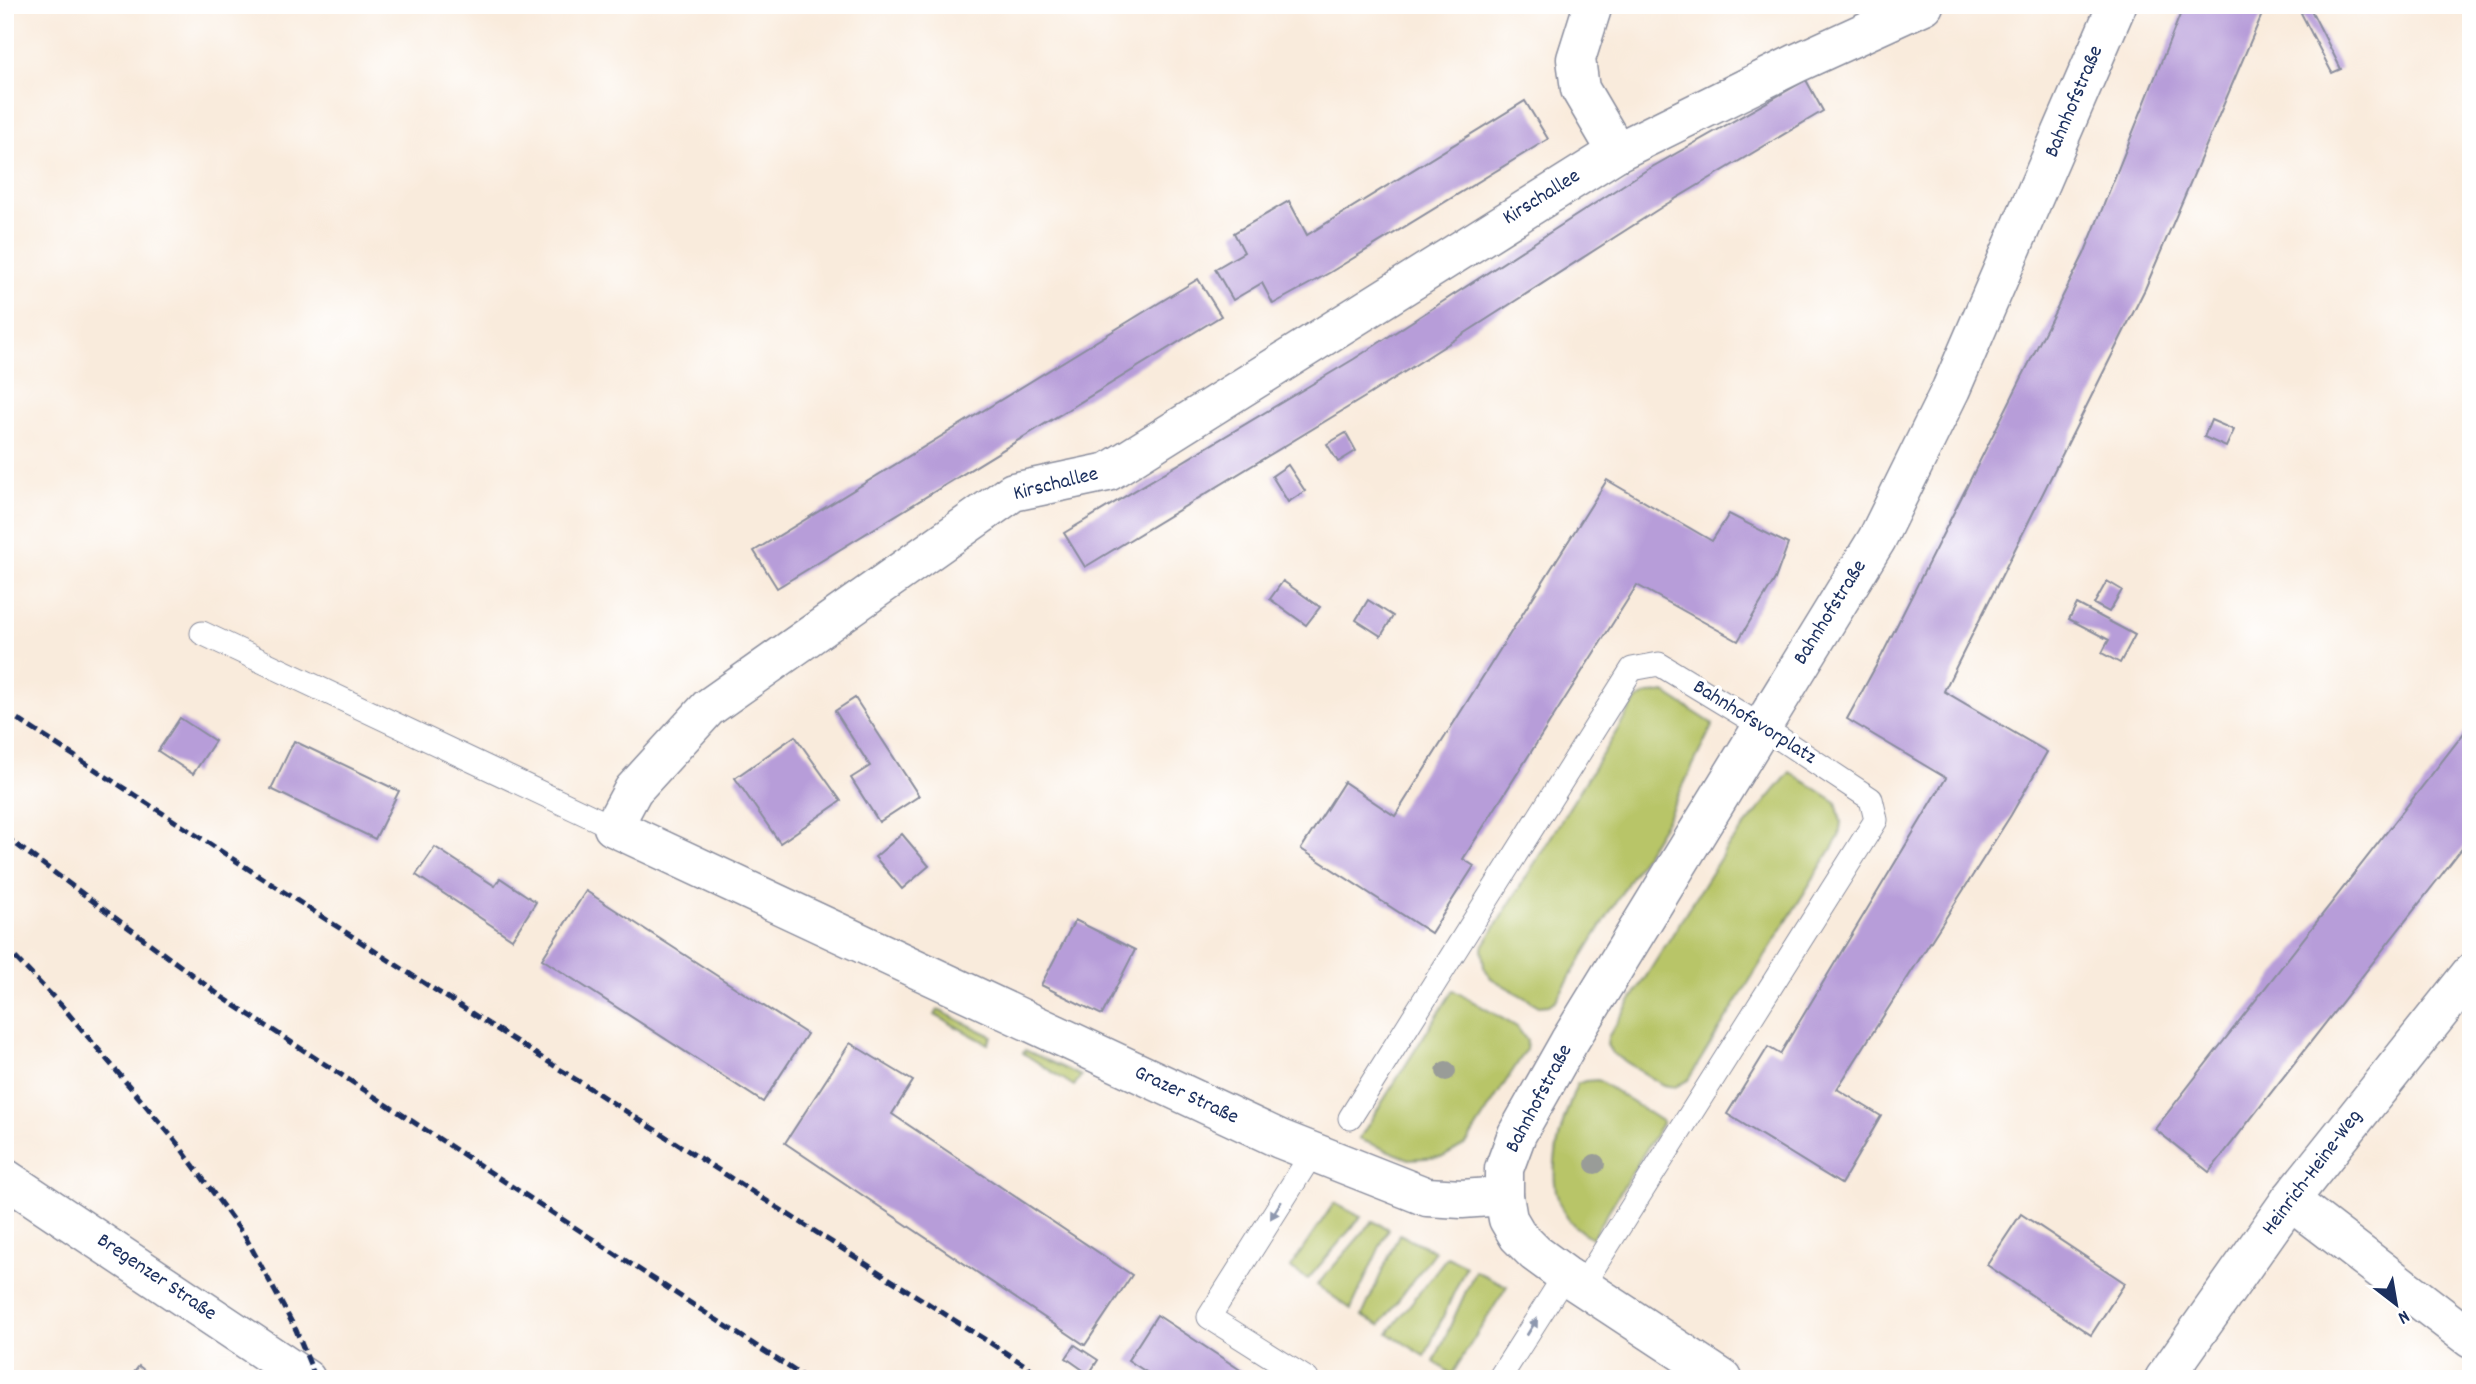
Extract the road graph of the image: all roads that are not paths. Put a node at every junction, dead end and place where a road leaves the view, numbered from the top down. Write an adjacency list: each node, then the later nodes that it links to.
1 (1593, 5): 4 (street)
2 (1924, 5): 4 (street, Kirschallee)
3 (2117, 5): 6 (street, Bahnhofstraße)
4 (1617, 152): 7 (street, Kirschallee)
5 (202, 633): 7 (lane)
6 (1761, 726): 9 (lane, Bahnhofsvorplatz); 12 (street, Bahnhofstraße); 14 (lane, Bahnhofsvorplatz)
7 (613, 827): 10 (street, Grazer Straße)
8 (2465, 990): 13 (street, Heinrich-Heine-Weg)
9 (1350, 1118)
10 (1313, 1152): 12 (street, Grazer Straße); 17 (lane, one-way to 17)
11 (5, 1178): 16 (street, Bregenzer Straße)
12 (1504, 1196): 14 (street)
13 (2290, 1200): 15 (street); 20 (street, Heinrich-Heine-Weg)
14 (1574, 1280): 18 (lane, Bahnhofsvorplatz, one-way to 14); 19 (street)
15 (2471, 1339)
16 (306, 1379)
17 (1307, 1379)
18 (1499, 1379)
19 (1723, 1379)
20 (2164, 1379)

